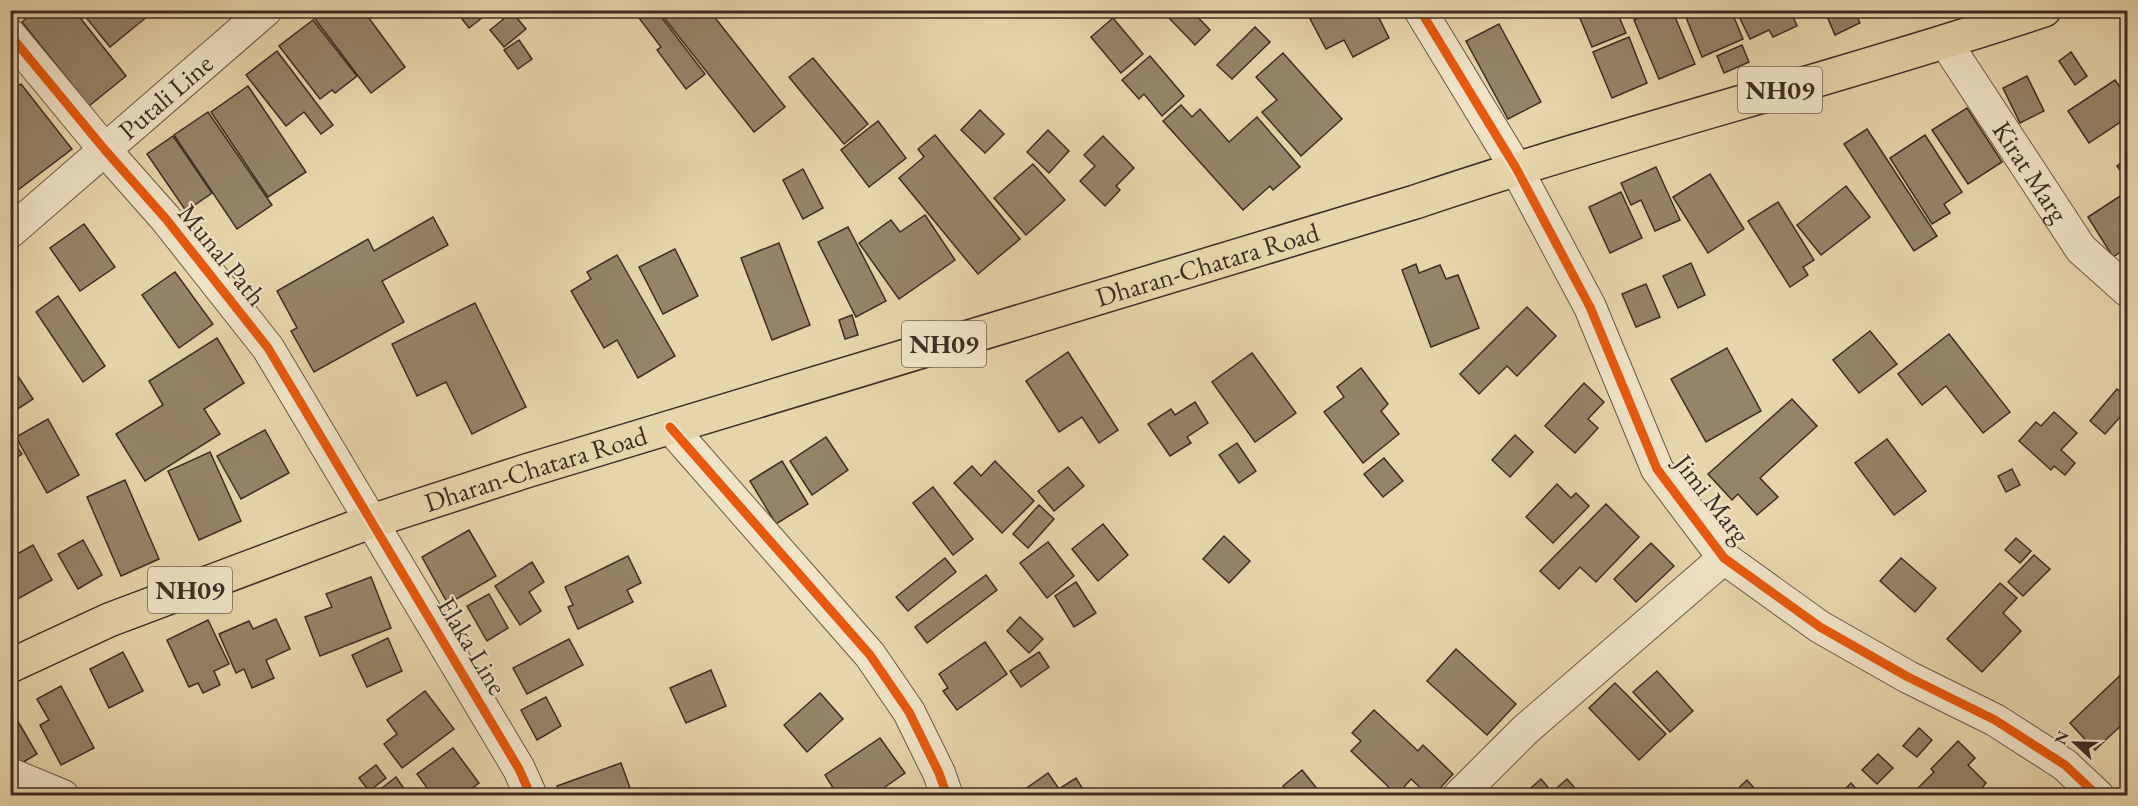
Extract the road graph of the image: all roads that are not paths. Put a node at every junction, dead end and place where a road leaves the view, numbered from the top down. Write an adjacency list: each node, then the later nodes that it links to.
1 (266, 10): 6 (street, Putali Line)
2 (1420, 10): 7 (street, Jimi Marg)
3 (2044, 10): 5 (main road, Dharan-Chatara Road / NH09)
4 (10, 35): 6 (street, Munal Path)
5 (1946, 43): 7 (main road, Dharan-Chatara Road / NH09); 9 (street, Kirat Marg)
6 (105, 150): 8 (street, Putali Line); 11 (street, Munal Path)
7 (1516, 168): 10 (main road, Dharan-Chatara Road / NH09); 12 (street, Jimi Marg)
8 (10, 232)
9 (2127, 291)
10 (670, 427): 11 (main road, Dharan-Chatara Road / NH09); 17 (street)
11 (372, 521): 13 (main road, NH09); 16 (street, Elaka Line)
12 (1724, 558): 18 (street); 19 (street, Jimi Marg)
13 (10, 666)
14 (10, 774): 15 (street)
15 (63, 795)
16 (531, 795)
17 (947, 795)
18 (1460, 795)
19 (2098, 795)

